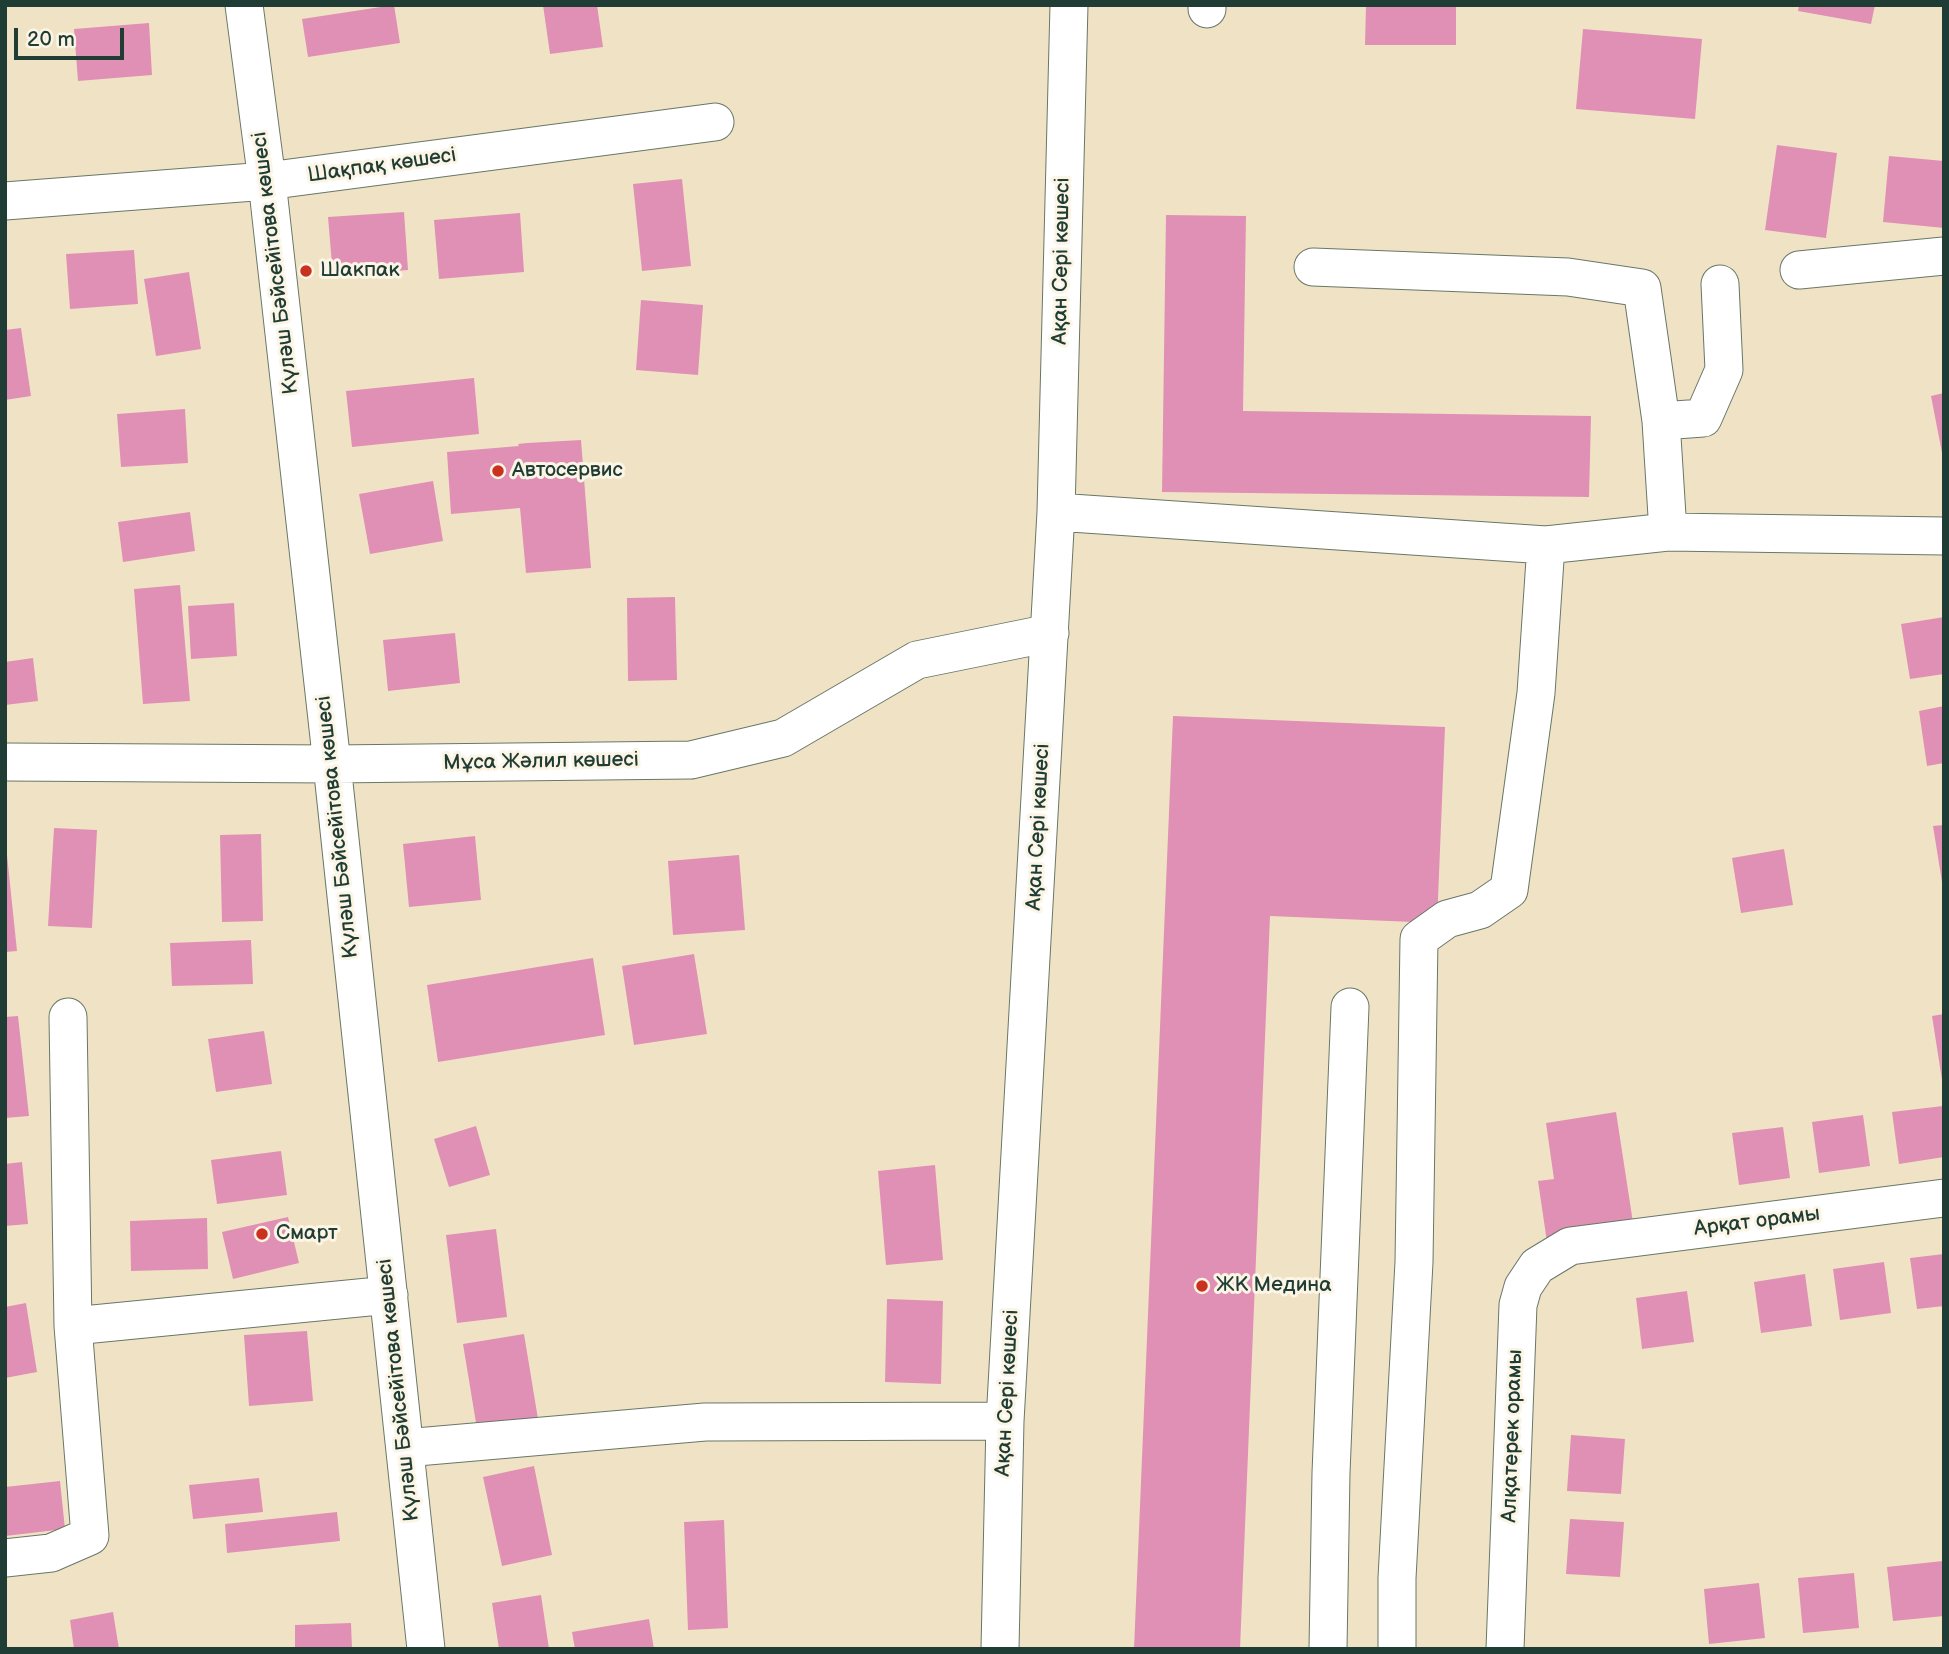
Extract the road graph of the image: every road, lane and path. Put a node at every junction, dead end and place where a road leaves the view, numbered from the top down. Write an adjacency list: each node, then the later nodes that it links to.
1 (244, 5): 4 (street, Күләш Бәйсейітова көшесі)
2 (1069, 5): 11 (street, Ақан Сері көшесі)
3 (715, 122): 4 (street, Шақпақ көшесі)
4 (267, 181): 5 (street, Шақпақ көшесі); 17 (street, Күләш Бәйсейітова көшесі)
5 (5, 201)
6 (1944, 256): 8 (street)
7 (1312, 267): 10 (street)
8 (1798, 270)
9 (1720, 284): 10 (street)
10 (1661, 421): 12 (street)
11 (1056, 512): 14 (street); 15 (street, Ақан Сері көшесі)
12 (1668, 532): 13 (street); 14 (street)
13 (1944, 536)
14 (1546, 545): 30 (street)
15 (1050, 632): 17 (street, Мұса Жәлил көшесі); 24 (street, Ақан Сері көшесі)
16 (5, 762): 17 (street, Мұса Жәлил көшесі)
17 (332, 764): 22 (street, Күләш Бәйсейітова көшесі)
18 (1350, 1007): 29 (street)
19 (68, 1017): 23 (street)
20 (1944, 1198): 21 (street, Арқат орамы)
21 (1570, 1246): 31 (street, Алқатерек орамы)
22 (389, 1295): 23 (street); 25 (street, Күләш Бәйсейітова көшесі)
23 (73, 1326): 26 (street)
24 (1005, 1421): 25 (street); 28 (street, Ақан Сері көшесі)
25 (405, 1448): 27 (street, Күләш Бәйсейітова көшесі)
26 (5, 1558)
27 (426, 1649)
28 (1000, 1649)
29 (1328, 1649)
30 (1397, 1649)
31 (1505, 1649)

